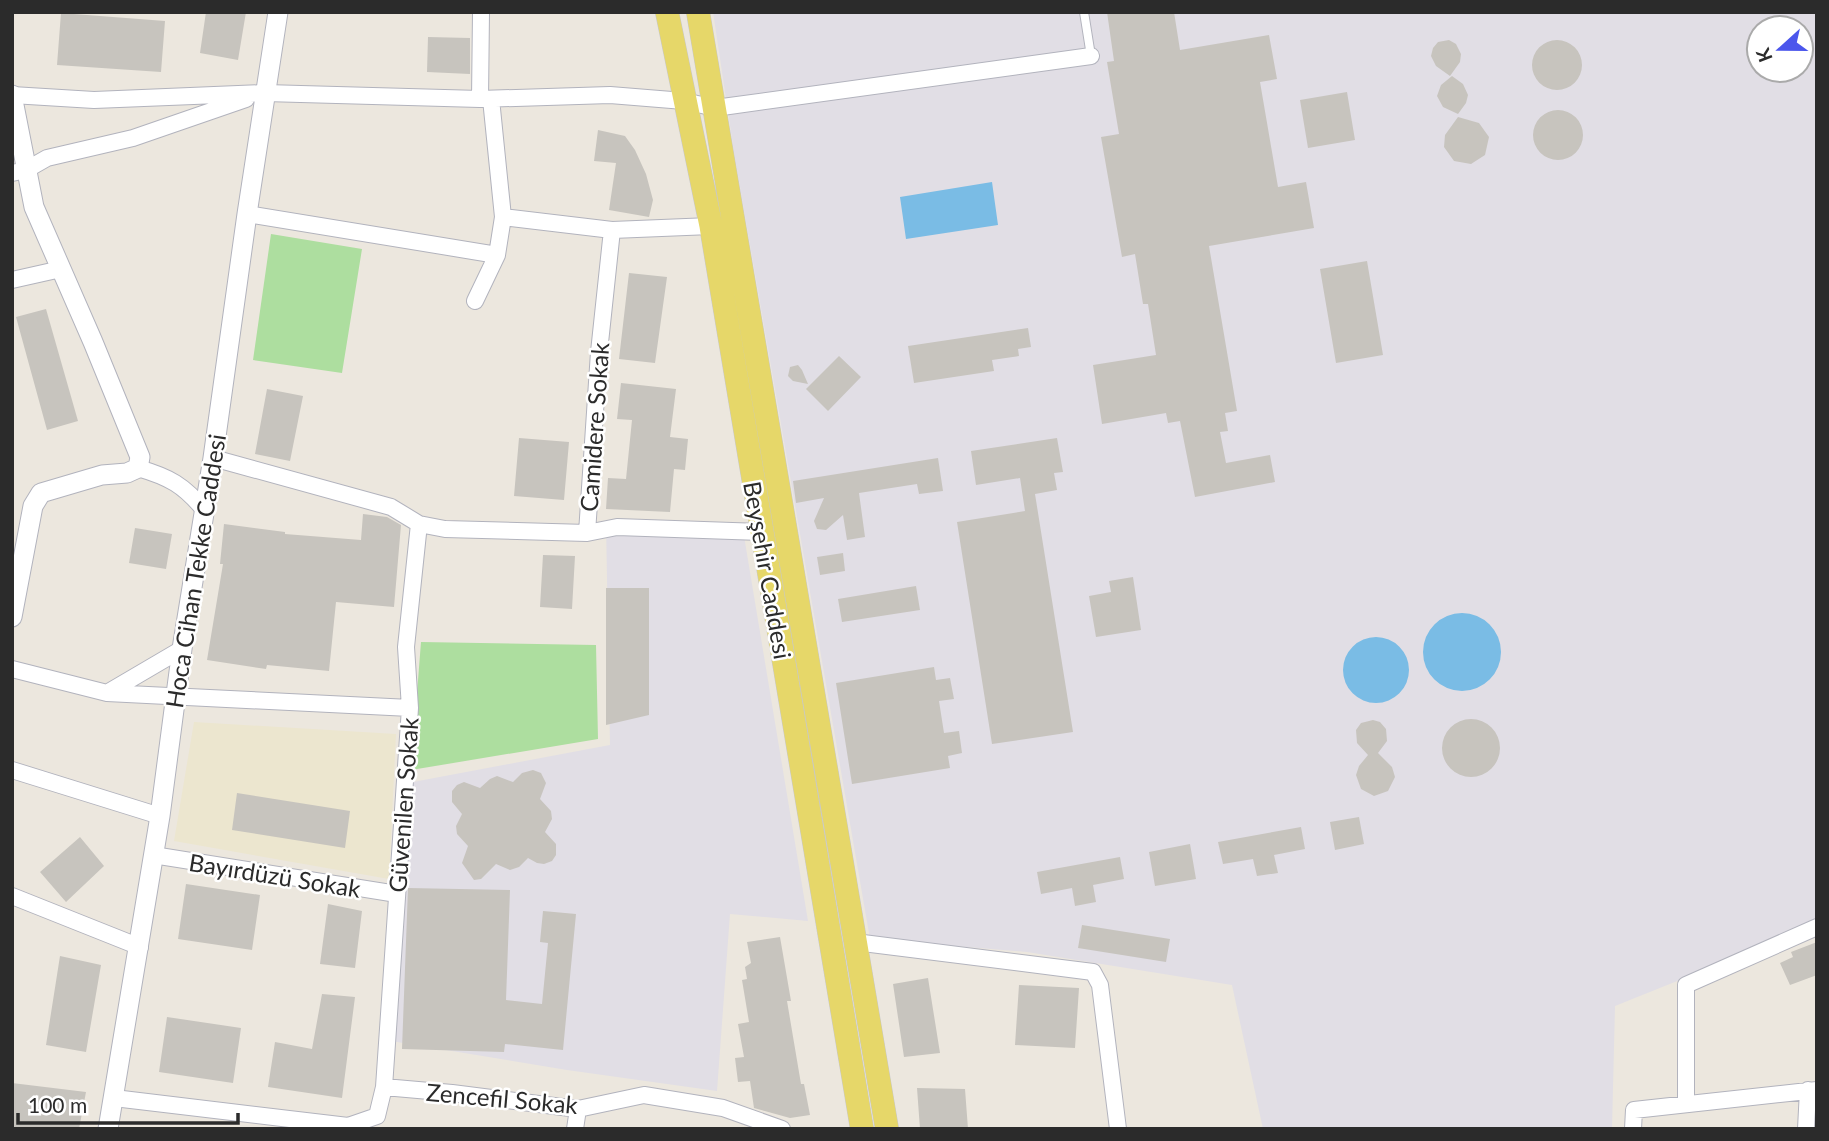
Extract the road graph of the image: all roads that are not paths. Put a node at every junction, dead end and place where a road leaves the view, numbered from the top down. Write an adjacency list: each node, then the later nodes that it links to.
1 (278, 12): 7 (street, Hoca Cihan Tekke Caddesi)
2 (481, 12): 9 (street)
3 (667, 12): 10 (main road, Beyşehir Caddesi)
4 (698, 12): 11 (main road, Beyşehir Caddesi)
5 (1084, 12): 6 (lane)
6 (1091, 56): 11 (street)
7 (265, 93): 8 (street); 9 (street); 12 (street); 13 (street, Hoca Cihan Tekke Caddesi)
8 (12, 95): 12 (street)
9 (486, 99): 10 (street); 14 (street)
10 (684, 101): 11 (street); 15 (main road, Beyşehir Caddesi)
11 (715, 107): 39 (main road, Beyşehir Caddesi)
12 (19, 171): 18 (street)
13 (247, 214): 17 (street); 21 (street, Hoca Cihan Tekke Caddesi)
14 (503, 217): 16 (street); 17 (street)
15 (711, 226): 16 (street); 25 (main road, Beyşehir Caddesi)
16 (612, 230): 26 (street, Camidere Sokak)
17 (497, 255): 20 (street)
18 (61, 269): 19 (street); 22 (street)
19 (12, 280)
20 (475, 300)
21 (213, 458): 23 (street, Hoca Cihan Tekke Caddesi); 24 (street, Camidere Sokak)
22 (138, 468): 23 (street); 27 (street)
23 (205, 510): 28 (street, Hoca Cihan Tekke Caddesi)
24 (419, 524): 26 (street, Camidere Sokak); 32 (street, Güvenilen Sokak)
25 (761, 532): 26 (street); 49 (main road, Beyşehir Caddesi)
26 (587, 533)
27 (12, 617)
28 (182, 649): 30 (street); 31 (street, Hoca Cihan Tekke Caddesi)
29 (12, 669): 30 (street)
30 (107, 692): 31 (street)
31 (176, 695): 32 (street); 34 (street, Hoca Cihan Tekke Caddesi)
32 (410, 708): 36 (street, Güvenilen Sokak)
33 (12, 770): 34 (street)
34 (160, 816): 35 (street, Hoca Cihan Tekke Caddesi)
35 (153, 855): 36 (street, Bayırdüzü Sokak); 40 (street, Hoca Cihan Tekke Caddesi)
36 (397, 894): 41 (street, Güvenilen Sokak)
37 (12, 896): 40 (street)
38 (1817, 927): 44 (street)
39 (855, 942): 50 (main road, Beyşehir Caddesi); 51 (street)
40 (139, 947): 43 (street, Hoca Cihan Tekke Caddesi)
41 (384, 1087): 43 (street, Güvenilen Sokak); 45 (street, Zencefil Sokak)
42 (1812, 1090): 44 (street); 53 (street)
43 (114, 1098): 46 (street, Hoca Cihan Tekke Caddesi)
44 (1686, 1104): 52 (street)
45 (578, 1109): 47 (street); 48 (street, Zencefil Sokak)
46 (108, 1129)
47 (575, 1129)
48 (782, 1129)
49 (862, 1129)
50 (887, 1129)
51 (1118, 1129)
52 (1633, 1129)
53 (1806, 1129)

